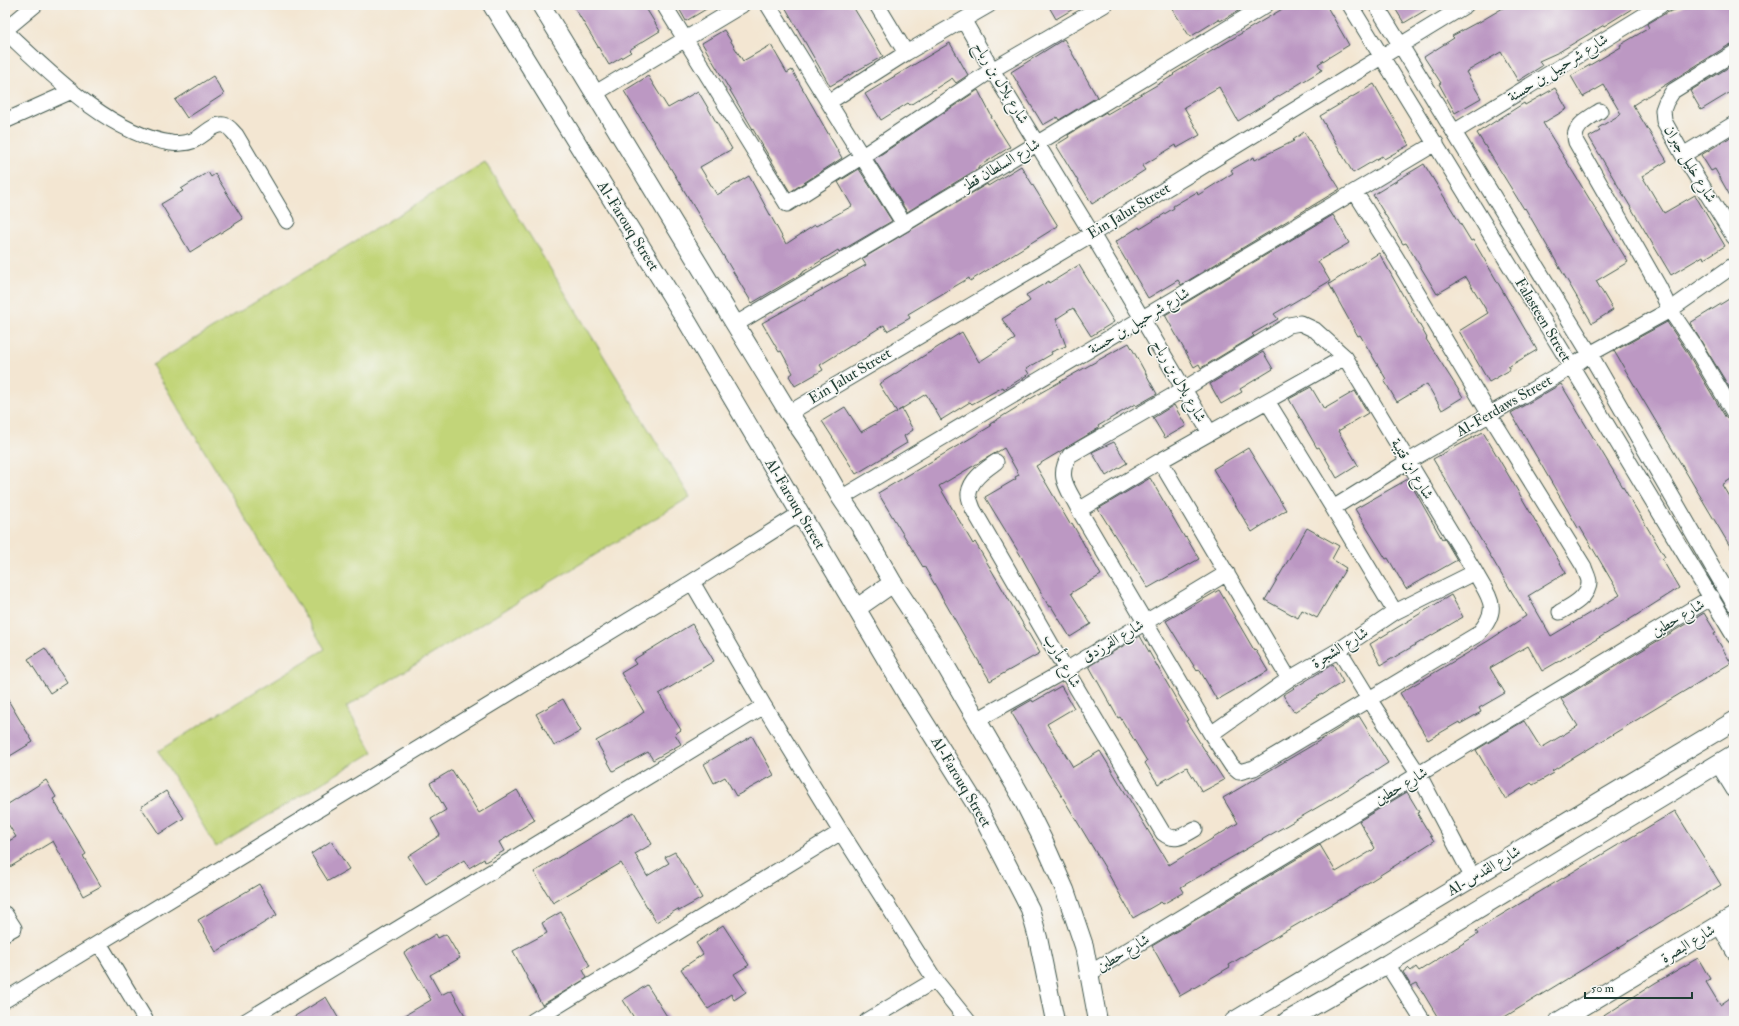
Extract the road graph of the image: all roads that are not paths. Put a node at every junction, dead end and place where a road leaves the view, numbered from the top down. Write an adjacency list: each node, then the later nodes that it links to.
1 (35, 5): 15 (street)
2 (492, 5): 59 (main road, Al-Farouq Street)
3 (541, 5): 25 (main road)
4 (664, 5): 18 (street)
5 (742, 5): 18 (street)
6 (768, 5): 26 (street)
7 (877, 5): 20 (street)
8 (989, 5): 16 (street)
9 (1104, 5): 23 (street)
10 (1266, 5): 31 (street, شارع السلطان قطز)
11 (1350, 5): 22 (street, Falasteen Street)
12 (1376, 5): 19 (street, Falasteen Street)
13 (1466, 5): 19 (street, Ein Jalut Street)
14 (1661, 5): 30 (street, شارع شرحبيل بن حسنة)
15 (17, 10): 17 (street)
16 (964, 21): 20 (street); 23 (street, شارع بلال بن رباح)
17 (5, 30): 24 (street)
18 (685, 39): 25 (street); 34 (street)
19 (1400, 46): 22 (street, Ein Jalut Street); 30 (street, Falasteen Street)
20 (906, 53): 26 (street)
21 (1734, 53): 33 (street, شارع خليل جبران)
22 (1382, 58): 32 (street, Falasteen Street); 38 (street, Ein Jalut Street)
23 (992, 70): 31 (street, شارع بلال بن رباح); 34 (street)
24 (72, 91): 28 (street); 36 (street)
25 (594, 94): 43 (main road)
26 (829, 102): 34 (street)
27 (1600, 111): 41 (street)
28 (5, 121)
29 (1734, 124): 33 (street)
30 (1454, 132): 44 (street, Falasteen Street)
31 (1037, 143): 37 (street, شارع السلطان قطز); 38 (street, شارع بلال بن رباح)
32 (1436, 143): 35 (street, شارع شرحبيل بن حسنة); 46 (street, Falasteen Street)
33 (1683, 155): 39 (street, شارع خليل جبران)
34 (861, 157): 37 (street)
35 (1354, 192): 42 (street, شارع شرحبيل بن حسنة); 51 (street)
36 (287, 221)
37 (904, 224): 43 (street, شارع السلطان قطز)
38 (1092, 234): 42 (street, شارع بلال بن رباح); 49 (street, Ein Jalut Street)
39 (1734, 237)
40 (1734, 265): 41 (street, Al-Ferdaws Street)
41 (1670, 310): 44 (street, Al-Ferdaws Street); 50 (street)
42 (1143, 319): 47 (street, شارع بلال بن رباح); 56 (street, شارع شرحبيل بن حسنة)
43 (736, 324): 49 (main road)
44 (1590, 354): 46 (street, Al-Ferdaws Street); 65 (street, Falasteen Street)
45 (1345, 357): 47 (street, شارع ابن قتيبة); 48 (street); 55 (street, شارع ابن قتيبة)
46 (1572, 367): 51 (street, Al-Ferdaws Street); 64 (street, Falasteen Street)
47 (1184, 389): 52 (street, شارع بلال بن رباح); 58 (street, شارع ابن قتيبة)
48 (1267, 400): 52 (street); 57 (street)
49 (789, 413): 56 (main road)
50 (1734, 413)
51 (1490, 415): 55 (street, Al-Ferdaws Street); 68 (street)
52 (1210, 433): 53 (street)
53 (1160, 461): 58 (street); 61 (street)
54 (996, 462): 72 (street, شارع مأرب)
55 (1407, 462): 57 (street, Al-Ferdaws Street); 60 (street, شارع ابن قتيبة)
56 (841, 498): 63 (main road)
57 (1334, 508): 67 (street)
58 (1080, 510): 69 (street)
59 (801, 513): 62 (street); 66 (main road, Al-Farouq Street)
60 (1475, 572): 67 (street, شارع الشجرة); 74 (street, شارع ابن قتيبة)
61 (1227, 573): 69 (street, شارع الفرزدق); 73 (street)
62 (692, 582): 75 (street); 94 (street)
63 (893, 583): 66 (main road); 76 (main road)
64 (1712, 597): 70 (street, Falasteen Street); 81 (street, شارع حطين)
65 (1733, 600)
66 (857, 608): 107 (main road, Al-Farouq Street)
67 (1395, 612): 71 (street, شارع الشجرة)
68 (1560, 612)
69 (1146, 621): 72 (street, شارع الفرزدق); 78 (street)
70 (1734, 636)
71 (1339, 650): 73 (street, شارع الشجرة); 74 (street)
72 (1066, 670): 76 (street, شارع الفرزدق); 87 (street, شارع مأرب)
73 (1289, 679): 78 (street, شارع الشجرة)
74 (1369, 699): 78 (street, شارع ابن قتيبة); 81 (street)
75 (764, 706): 88 (street); 103 (street)
76 (977, 720): 97 (main road)
77 (1734, 722): 82 (main road, Al-شارع القدس)
78 (1211, 734)
79 (1734, 754): 80 (main road, Al-شارع القدس)
80 (1718, 764): 83 (street); 85 (main road, Al-شارع القدس)
81 (1419, 775): 89 (street); 97 (street, شارع حطين)
82 (1636, 780): 84 (main road, Al-شارع القدس); 85 (main road)
83 (1734, 790)
84 (1607, 798): 86 (main road); 89 (main road, Al-شارع القدس)
85 (1650, 804): 86 (main road, Al-شارع القدس)
86 (1616, 825): 96 (main road, Al-شارع القدس)
87 (1195, 829)
88 (840, 832): 98 (street); 104 (street)
89 (1473, 878): 109 (main road, Al-شارع القدس)
90 (5, 914): 93 (street)
91 (1734, 916): 92 (main road, شارع البصرة)
92 (1719, 925): 95 (street); 111 (main road, شارع البصرة)
93 (5, 933)
94 (99, 943): 99 (street); 102 (street)
95 (1734, 952)
96 (1387, 964): 101 (main road, Al-شارع القدس); 110 (street)
97 (1090, 973): 100 (main road)
98 (934, 980): 105 (street); 106 (street)
99 (5, 1000)
100 (1097, 1014): 108 (main road)
101 (1299, 1018)
102 (146, 1021)
103 (246, 1021)
104 (533, 1021)
105 (867, 1021)
106 (968, 1021)
107 (1055, 1021)
108 (1112, 1021)
109 (1234, 1021)
110 (1423, 1021)
111 (1559, 1021)

